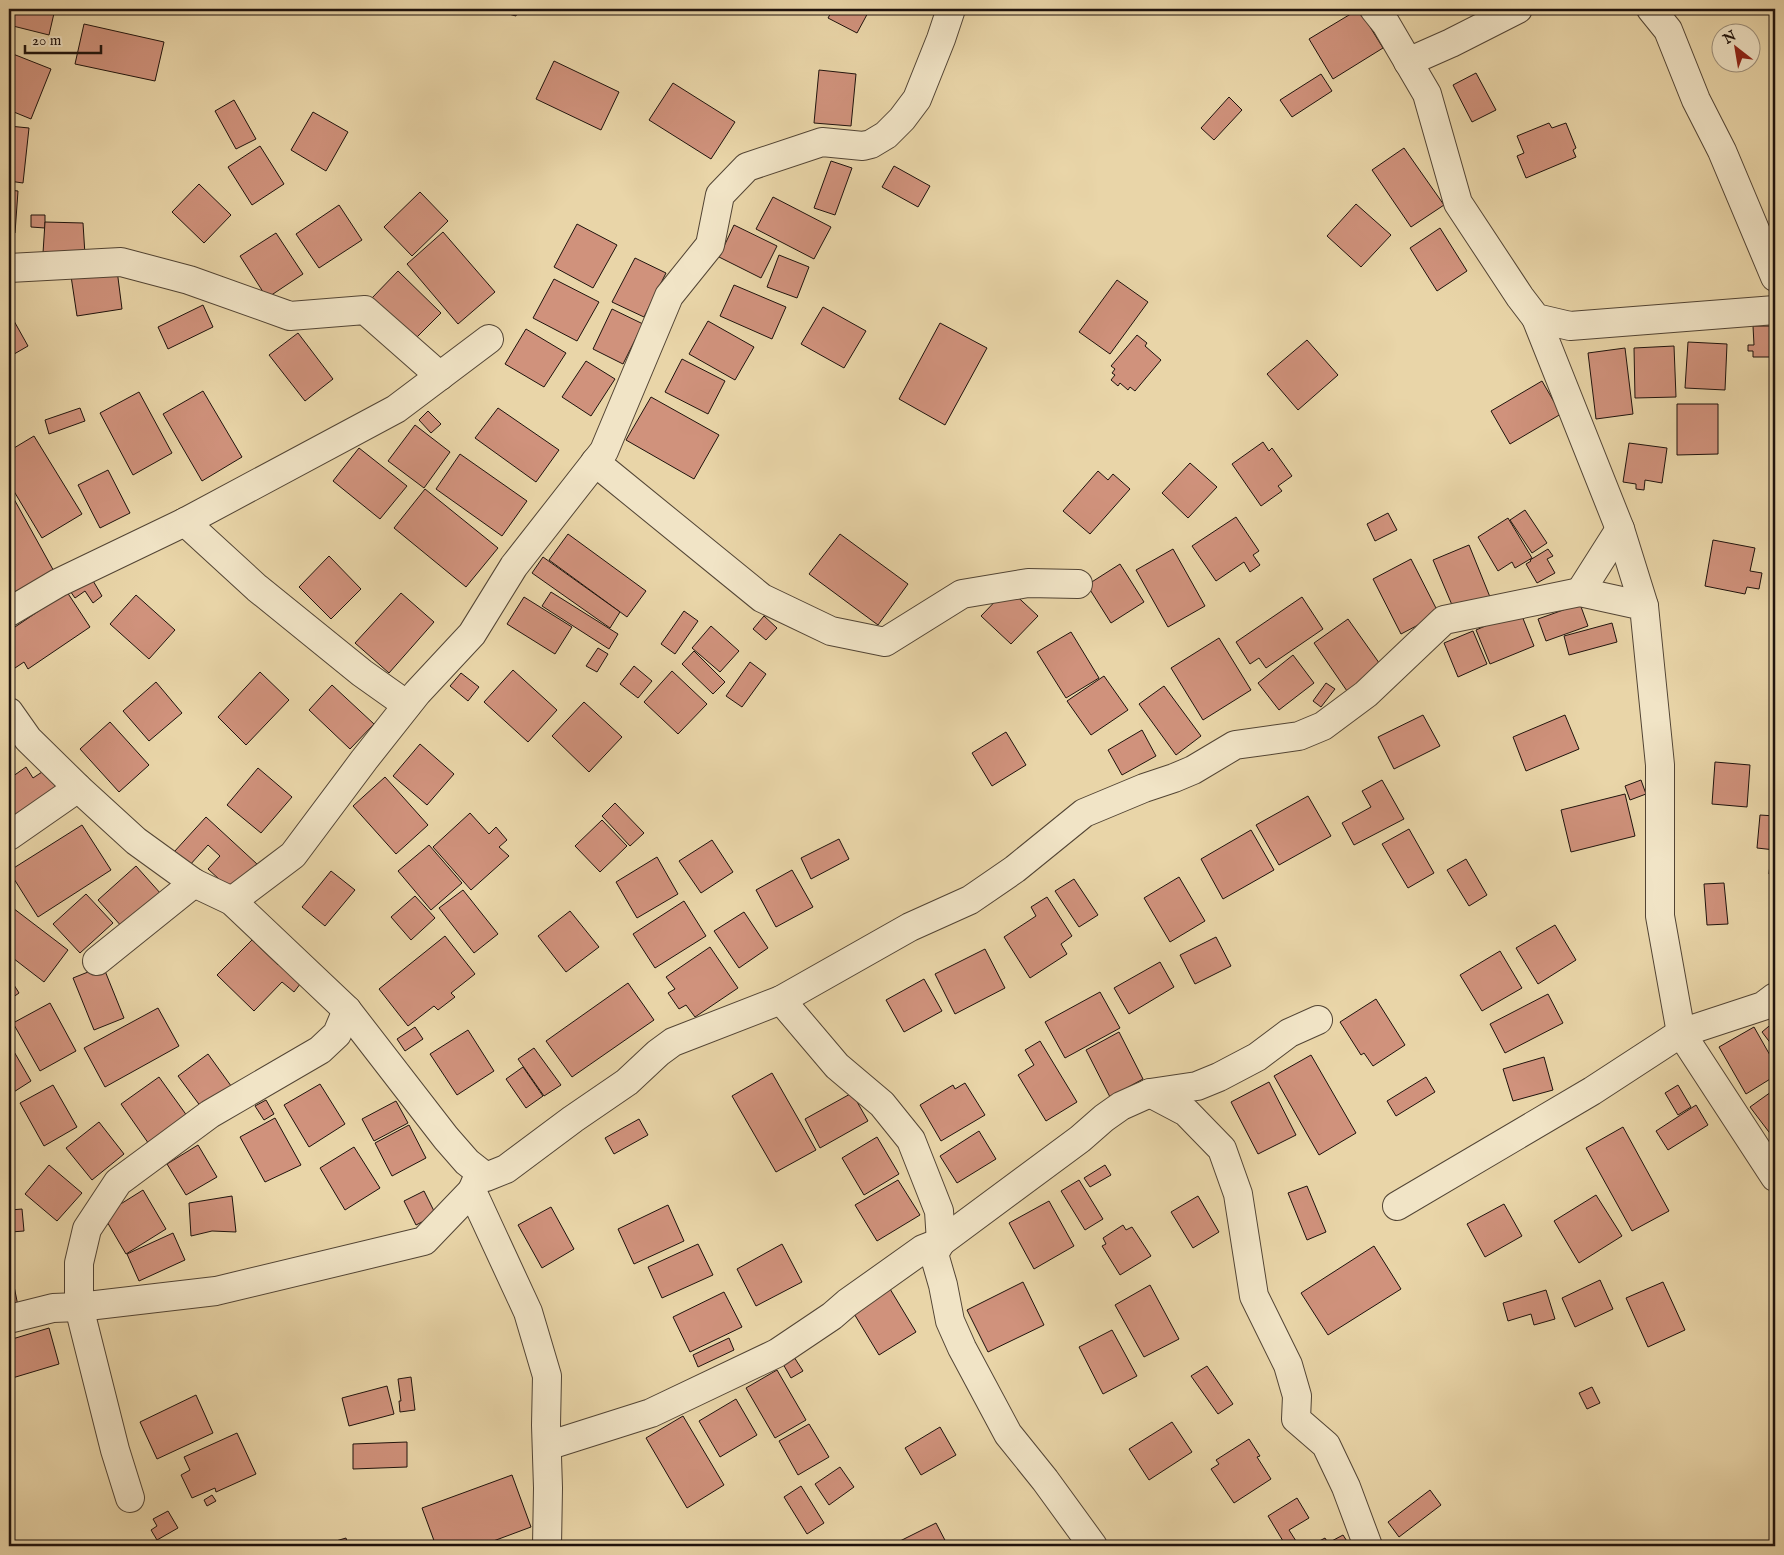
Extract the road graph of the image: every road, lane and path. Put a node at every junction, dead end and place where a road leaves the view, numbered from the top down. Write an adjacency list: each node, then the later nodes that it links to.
1 (951, 9): 12 (street)
2 (1374, 9): 5 (street)
3 (1518, 9): 5 (street)
4 (1651, 9): 7 (street)
5 (1408, 62): 9 (street)
6 (9, 268): 11 (street)
7 (1775, 277)
8 (1775, 310): 9 (street)
9 (1536, 318): 14 (street)
10 (489, 339): 11 (street)
11 (440, 376): 13 (street)
12 (595, 462): 15 (street); 19 (street)
13 (185, 522): 18 (street); 19 (street)
14 (1620, 529): 16 (street); 17 (street)
15 (1078, 584)
16 (1580, 592): 17 (street); 27 (street)
17 (1644, 606): 30 (street)
18 (9, 612)
19 (408, 705): 24 (street)
20 (9, 712): 21 (street)
21 (78, 788): 22 (street); 23 (street)
22 (9, 836)
23 (194, 884): 24 (street); 25 (street)
24 (232, 901): 28 (street)
25 (97, 961)
26 (1775, 997): 30 (street)
27 (781, 1000): 33 (street); 35 (street)
28 (347, 1010): 33 (street); 36 (street)
29 (1318, 1020): 31 (street)
30 (1681, 1033): 32 (street); 34 (street)
31 (1150, 1093): 35 (street); 42 (street)
32 (1775, 1177)
33 (476, 1182): 36 (street); 38 (street)
34 (1397, 1206)
35 (941, 1242): 38 (street); 41 (street)
36 (80, 1307): 37 (street); 39 (street)
37 (9, 1319)
38 (547, 1446): 40 (street)
39 (130, 1498)
40 (547, 1546)
41 (1093, 1546)
42 (1368, 1546)

